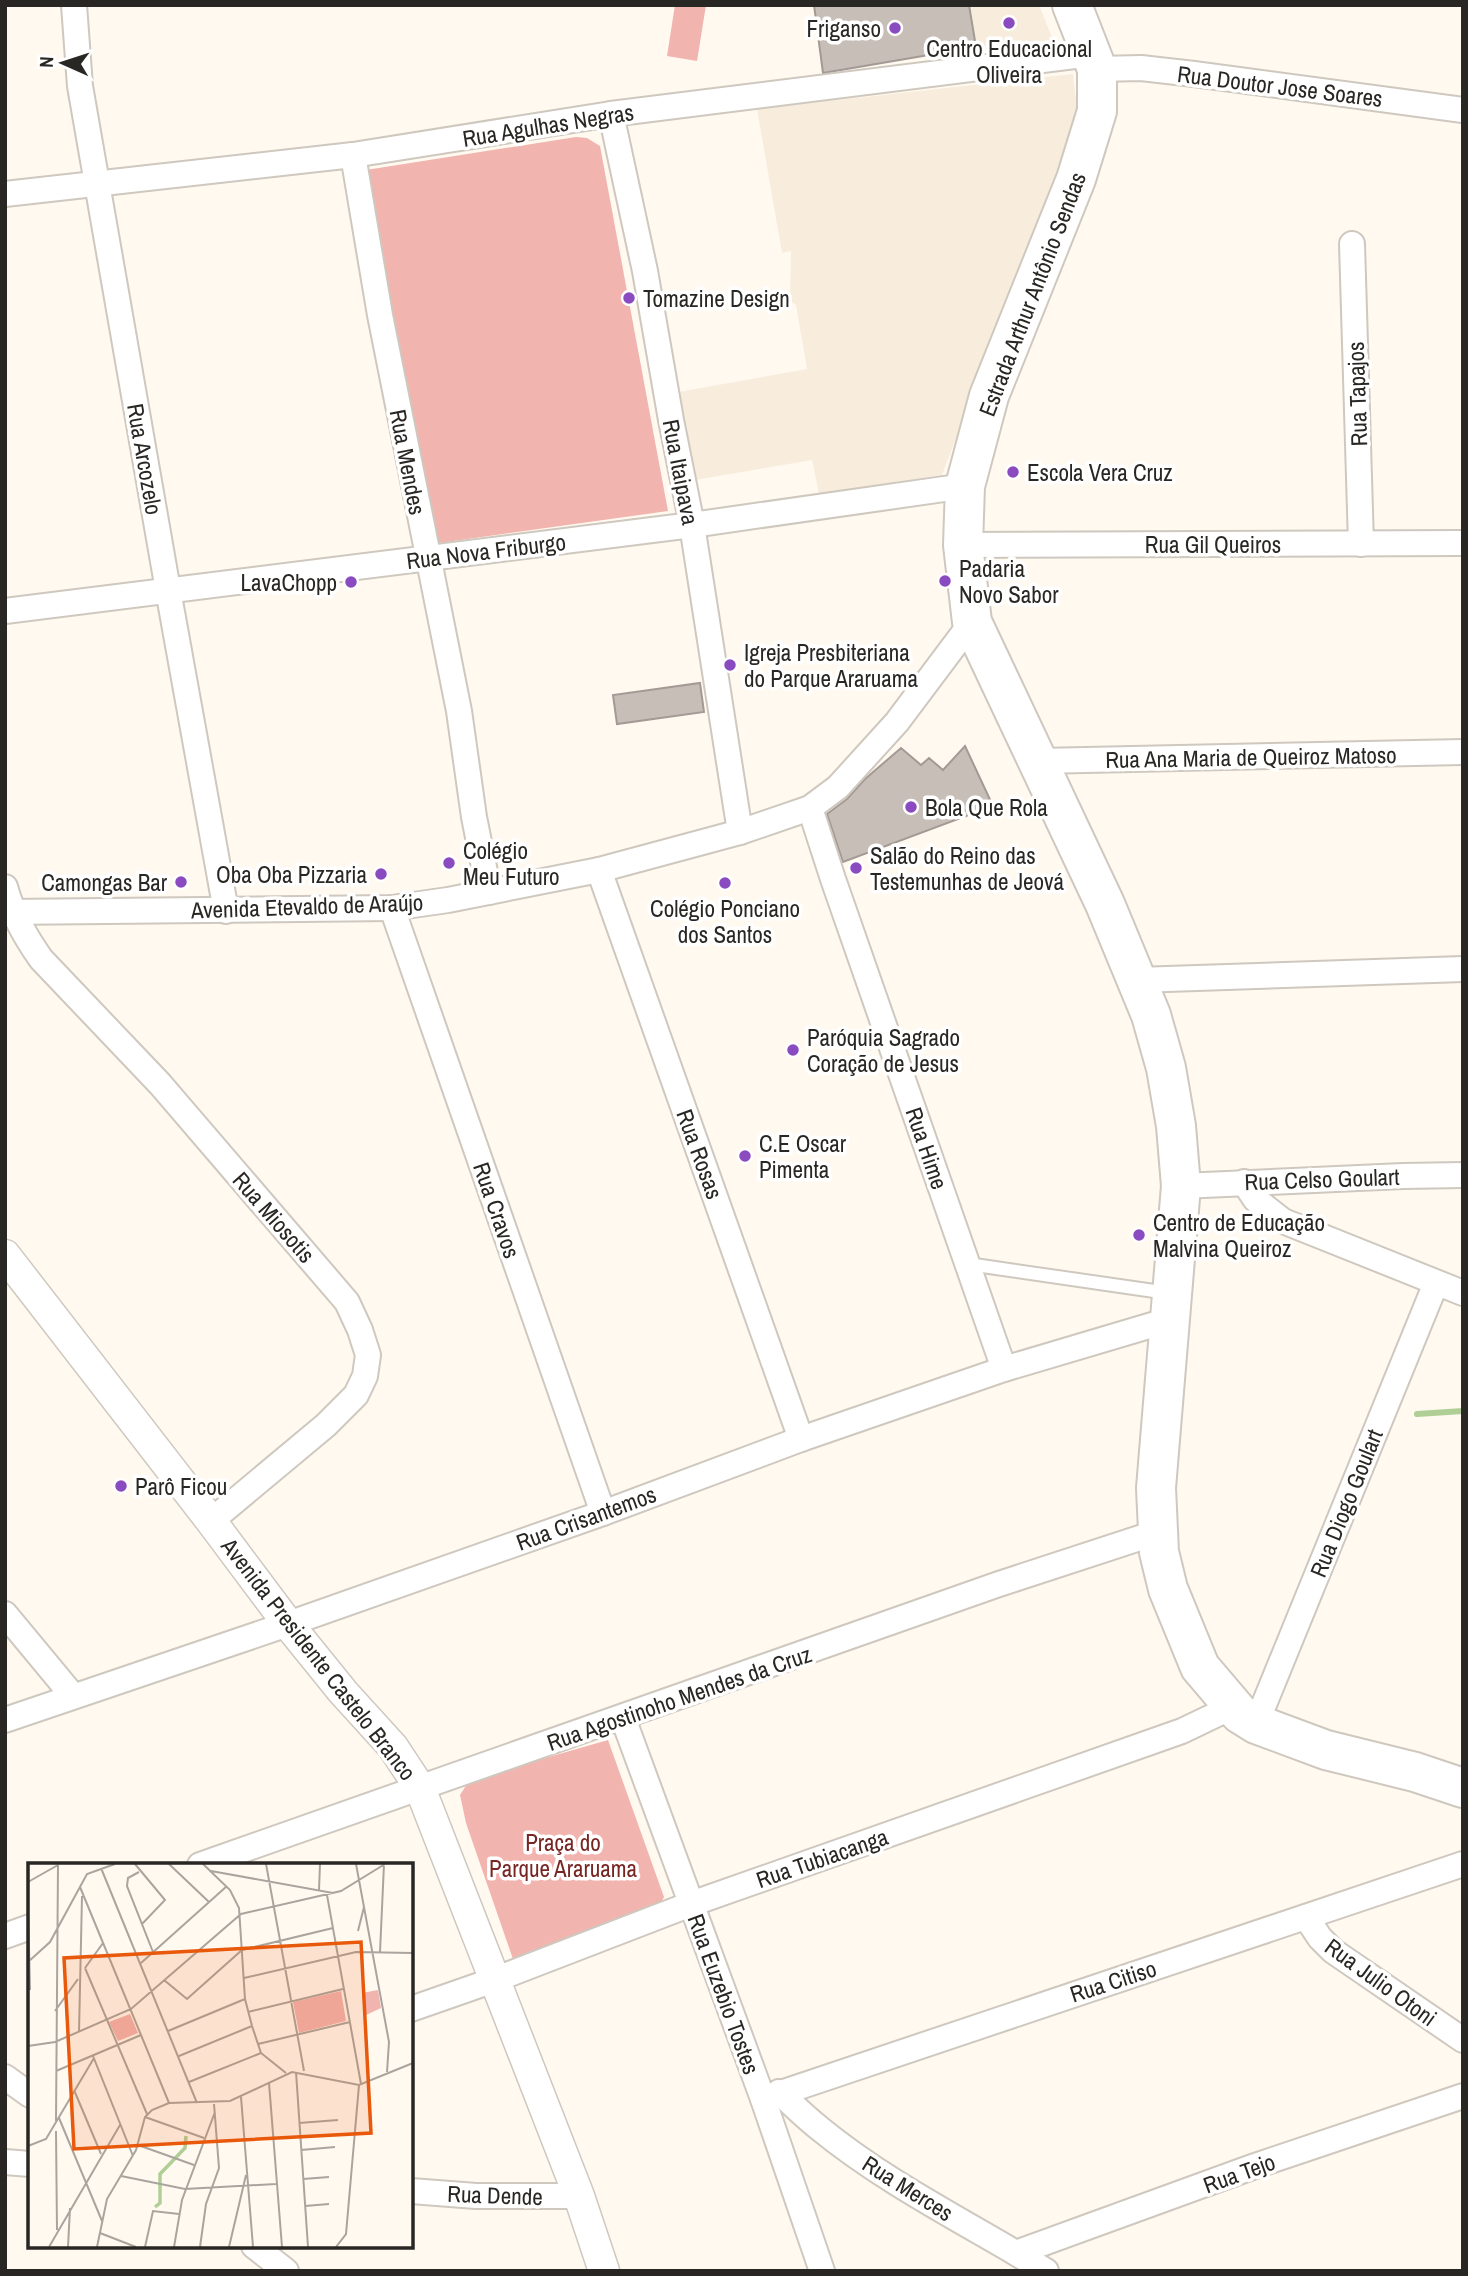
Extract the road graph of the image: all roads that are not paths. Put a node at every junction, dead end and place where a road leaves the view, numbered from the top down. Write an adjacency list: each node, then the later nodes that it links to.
1 (75, 5): 7 (street, Rua Arcozelo)
2 (1072, 5): 3 (main road, Estrada Arthur Antônio Sendas)
3 (1094, 62): 4 (street, Rua Doutor Jose Soares); 5 (street, Rua Agulhas Negras); 10 (main road, Estrada Arthur Antônio Sendas)
4 (1463, 110)
5 (611, 114): 6 (street, Rua Agulhas Negras); 11 (street, Rua Itaipava)
6 (353, 155): 7 (street, Rua Agulhas Negras); 15 (street, Rua Mendes)
7 (98, 182): 8 (street, Rua Agulhas Negras); 16 (street, Rua Arcozelo)
8 (5, 194)
9 (1352, 244): 13 (street, Rua Tapajos)
10 (965, 486): 11 (street, Rua Nova Friburgo); 14 (main road, Estrada Arthur Antônio Sendas)
11 (692, 526): 15 (street, Rua Nova Friburgo); 22 (street, Rua Itaipava)
12 (1463, 543): 13 (street, Rua Gil Queiros)
13 (1361, 544): 14 (street, Rua Gil Queiros)
14 (963, 545): 18 (main road, Estrada Arthur Antônio Sendas)
15 (428, 558): 16 (street, Rua Nova Friburgo); 25 (street, Rua Mendes)
16 (168, 590): 17 (street, Rua Nova Friburgo); 27 (street, Rua Arcozelo)
17 (5, 611)
18 (972, 622): 20 (main road, Estrada Arthur Antônio Sendas); 21 (street, Avenida Etevaldo de Araújo)
19 (1463, 752): 20 (street, Rua Ana Maria de Queiroz Matoso)
20 (1039, 761): 30 (main road, Estrada Arthur Antônio Sendas)
21 (810, 808): 22 (street, Avenida Etevaldo de Araújo); 35 (street, Rua Hime)
22 (740, 832): 23 (street, Avenida Etevaldo de Araújo)
23 (599, 870): 25 (street, Avenida Etevaldo de Araújo); 40 (street, Rua Rosas)
24 (5, 887): 28 (street, Rua Miosotis)
25 (489, 892): 26 (street, Avenida Etevaldo de Araújo)
26 (392, 908): 27 (street, Avenida Etevaldo de Araújo); 41 (street, Rua Cravos)
27 (226, 911): 28 (street, Avenida Etevaldo de Araújo)
28 (9, 912): 42 (street, Rua Miosotis)
29 (1463, 969): 30 (street)
30 (1137, 980): 33 (main road, Estrada Arthur Antônio Sendas)
31 (1463, 1175): 32 (street, Rua Celso Goulart)
32 (1244, 1182): 33 (street, Rua Celso Goulart); 36 (street)
33 (1181, 1186): 38 (main road, Estrada Arthur Antônio Sendas)
34 (5, 1255): 42 (street, Avenida Presidente Castelo Branco)
35 (968, 1264): 38 (lane); 39 (street, Rua Hime)
36 (1436, 1283): 37 (street); 47 (street, Rua Diogo Goulart)
37 (1463, 1293)
38 (1170, 1307): 39 (street, Rua Crisantemos); 43 (main road, Estrada Arthur Antônio Sendas)
39 (1004, 1369): 40 (street, Rua Crisantemos)
40 (801, 1439): 41 (street, Rua Crisantemos)
41 (603, 1513): 45 (street, Rua Crisantemos)
42 (211, 1521): 45 (street, Avenida Presidente Castelo Branco)
43 (1158, 1532): 47 (main road, Estrada Arthur Antônio Sendas); 48 (street, Rua Agostinoho Mendes da Cruz)
44 (5, 1614): 46 (street)
45 (288, 1624): 46 (street, Rua Crisantemos); 50 (street, Avenida Presidente Castelo Branco)
46 (73, 1696): 49 (street, Rua Crisantemos)
47 (1244, 1715): 51 (main road); 54 (street, Rua Tubiacanga)
48 (623, 1718): 50 (street, Rua Agostinoho Mendes da Cruz); 54 (street, Rua Euzebio Tostes)
49 (5, 1720)
50 (420, 1788): 52 (street, Rua Agostinoho Mendes da Cruz); 58 (street, Avenida Presidente Castelo Branco)
51 (1463, 1788)
52 (206, 1863)
53 (1463, 1864): 55 (street, Rua Citiso)
54 (691, 1904): 58 (street, Rua Tubiacanga); 63 (street, Rua Euzebio Tostes)
55 (1306, 1917): 60 (street, Rua Julio Otoni); 63 (street, Rua Citiso)
56 (28, 1928): 57 (street)
57 (5, 1936)
58 (494, 1980): 59 (street, Rua Tubiacanga); 68 (street, Avenida Presidente Castelo Branco)
59 (413, 2007)
60 (1463, 2040)
61 (5, 2077): 62 (street)
62 (28, 2094)
63 (771, 2096): 70 (street, Rua Merces); 73 (street, Rua Euzebio Tostes)
64 (1463, 2096): 70 (street, Rua Tejo)
65 (5, 2162): 66 (street)
66 (28, 2164)
67 (413, 2191): 68 (street, Rua Dende)
68 (579, 2196): 72 (street, Avenida Presidente Castelo Branco)
69 (257, 2248): 71 (street)
70 (1016, 2253): 74 (street, Rua Merces)
71 (286, 2271)
72 (604, 2271)
73 (822, 2271)
74 (1046, 2271)

